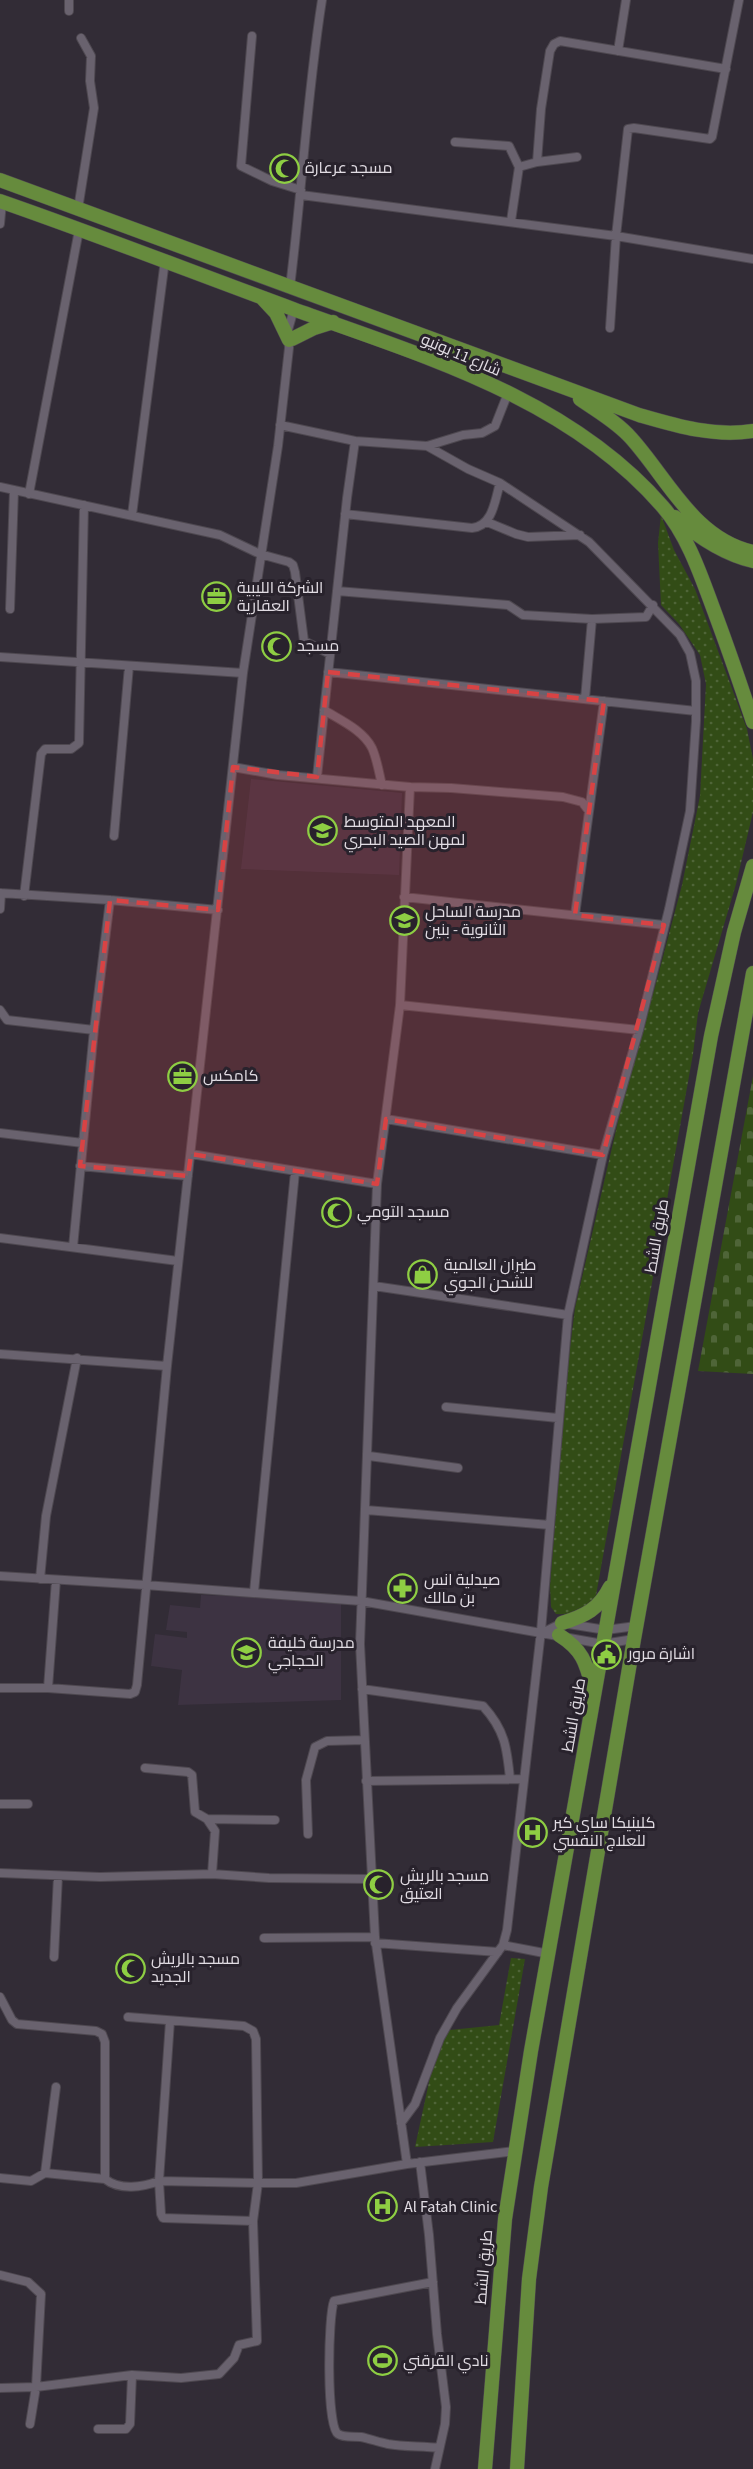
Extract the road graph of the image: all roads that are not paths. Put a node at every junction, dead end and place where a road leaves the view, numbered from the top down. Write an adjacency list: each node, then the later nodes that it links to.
1 (69, 0): 5 (street)
2 (322, 0): 15 (street)
3 (626, 0): 8 (street)
4 (739, 0): 9 (street)
5 (69, 11)
6 (252, 36): 15 (street)
7 (81, 38): 18 (street)
8 (618, 51): 9 (street); 12 (street)
9 (726, 69): 23 (street)
10 (455, 142): 13 (street)
11 (577, 157): 12 (street)
12 (537, 162): 13 (street)
13 (519, 167): 20 (street)
14 (0, 180): 16 (highway, شارع 11 يونيو)
15 (301, 192): 20 (street); 26 (street)
16 (38, 194): 18 (highway, شارع 11 يونيو); 19 (highway)
17 (1, 202): 19 (highway, شارع 11 يونيو); 21 (street)
18 (78, 209): 26 (highway, شارع 11 يونيو)
19 (33, 212): 22 (highway, شارع 11 يونيو)
20 (511, 221): 23 (street)
21 (0, 224)
22 (79, 230): 25 (highway, شارع 11 يونيو); 41 (street)
23 (616, 236): 24 (street); 30 (street)
24 (753, 259)
25 (165, 260): 27 (highway, شارع 11 يونيو); 45 (street)
26 (290, 287): 32 (highway, شارع 11 يونيو)
27 (255, 294): 28 (highway, شارع 11 يونيو); 31 (highway)
28 (301, 311): 29 (highway, شارع 11 يونيو); 31 (street); 31 (street)
29 (333, 322): 31 (highway); 33 (highway, شارع 11 يونيو)
30 (610, 328)
31 (290, 340): 34 (street)
32 (564, 388): 35 (highway, شارع 11 يونيو); 48 (highway)
33 (508, 393): 37 (street); 43 (highway, شارع 11 يونيو)
34 (280, 426): 36 (street); 49 (street)
35 (753, 431)
36 (356, 441): 37 (street); 44 (street)
37 (427, 446): 38 (street)
38 (500, 483): 46 (street); 47 (street)
39 (0, 487): 40 (street)
40 (14, 490): 41 (street); 53 (street)
41 (29, 494): 42 (street)
42 (84, 505): 45 (street); 57 (street)
43 (664, 508): 50 (highway); 65 (highway, شارع 11 يونيو)
44 (345, 514): 46 (street); 51 (street)
45 (132, 515): 49 (street)
46 (487, 522): 47 (street)
47 (580, 536): 52 (street)
48 (753, 552)
49 (260, 554): 55 (street); 60 (street)
50 (753, 561)
51 (337, 591): 54 (street); 55 (street)
52 (653, 605): 54 (street); 64 (street)
53 (10, 609)
54 (592, 619): 61 (street)
55 (330, 654): 59 (street)
56 (0, 657): 57 (street)
57 (82, 664): 58 (street); 74 (street)
58 (129, 666): 60 (street); 71 (street)
59 (328, 672): 61 (street); 63 (street)
60 (243, 673): 66 (street)
61 (585, 699): 62 (street)
62 (604, 701): 64 (street); 70 (street)
63 (324, 710): 67 (street); 68 (street)
64 (696, 711): 80 (street)
65 (753, 722)
66 (233, 767): 67 (street); 78 (street)
67 (317, 777): 68 (street)
68 (382, 785): 69 (street)
69 (410, 787): 70 (street); 75 (street)
70 (589, 811): 79 (street)
71 (114, 836)
72 (753, 866): 111 (highway, طريق الشط)
73 (0, 893): 74 (street); 77 (street)
74 (24, 896): 76 (street)
75 (404, 897): 79 (street); 82 (street)
76 (110, 900): 78 (street); 85 (street)
77 (0, 909)
78 (218, 910): 90 (street)
79 (576, 915): 80 (street)
80 (664, 925): 86 (street)
81 (753, 973): 119 (highway)
82 (400, 1005): 86 (street); 87 (street)
83 (0, 1010): 84 (street)
84 (3, 1019): 85 (street)
85 (94, 1030): 89 (street)
86 (639, 1030): 91 (street)
87 (386, 1119): 91 (street); 95 (street)
88 (0, 1133): 89 (street)
89 (83, 1143): 92 (street)
90 (191, 1154): 93 (street); 94 (street)
91 (603, 1155): 100 (street)
92 (80, 1166): 94 (street); 97 (street)
93 (295, 1172): 95 (street); 115 (street)
94 (188, 1176): 98 (street)
95 (377, 1184): 99 (street)
96 (0, 1238): 97 (street)
97 (73, 1247): 98 (street)
98 (178, 1261): 103 (street)
99 (374, 1286): 100 (street); 106 (street)
100 (568, 1315): 105 (street)
101 (0, 1354): 102 (street)
102 (77, 1358): 103 (street); 112 (street)
103 (167, 1366): 114 (street)
104 (446, 1407): 105 (street)
105 (558, 1418): 109 (street)
106 (369, 1456): 107 (street); 108 (street)
107 (458, 1468)
108 (366, 1510): 109 (street); 116 (street)
109 (549, 1525): 118 (street)
110 (0, 1576): 112 (street)
111 (615, 1577): 117 (highway); 120 (highway, طريق الشط)
112 (39, 1579): 113 (street)
113 (56, 1580): 114 (street); 122 (street)
114 (145, 1584): 115 (street); 122 (street)
115 (254, 1592): 116 (street)
116 (361, 1601): 118 (street); 123 (street)
117 (560, 1629): 118 (street); 118 (street); 120 (street); 120 (street); 124 (highway)
118 (543, 1632): 128 (street)
119 (635, 1633): 120 (street); 120 (street); 168 (highway)
120 (604, 1637): 124 (highway, طريق الشط)
121 (0, 1688): 122 (street)
122 (48, 1688)
123 (362, 1689): 125 (street); 127 (street)
124 (595, 1694): 142 (highway, طريق الشط)
125 (364, 1740): 129 (street); 134 (street)
126 (145, 1768): 132 (street)
127 (510, 1779): 128 (street); 129 (street)
128 (524, 1779): 141 (street)
129 (366, 1780): 138 (street)
130 (0, 1804): 131 (street)
131 (28, 1804)
132 (207, 1819): 133 (street); 136 (street)
133 (275, 1820)
134 (308, 1834)
135 (0, 1873): 137 (street)
136 (212, 1874): 137 (street); 138 (street)
137 (58, 1876): 143 (street)
138 (371, 1879): 140 (street)
139 (264, 1938): 140 (street)
140 (375, 1940): 141 (street); 148 (street)
141 (500, 1949): 142 (street); 148 (street)
142 (549, 1954): 149 (highway, طريق الشط)
143 (54, 1957)
144 (0, 1997): 154 (street)
145 (128, 2017): 146 (street)
146 (170, 2021): 155 (street); 156 (street)
147 (56, 2087): 152 (street)
148 (402, 2123): 151 (street)
149 (515, 2151): 150 (street); 167 (highway, طريق الشط)
150 (420, 2162): 151 (street); 159 (street)
151 (407, 2164): 156 (street)
152 (45, 2174): 153 (street); 154 (street)
153 (0, 2178)
154 (105, 2179): 155 (street)
155 (159, 2181): 156 (street); 157 (street)
156 (258, 2183): 157 (street)
157 (253, 2221): 160 (street)
158 (0, 2275): 161 (street)
159 (432, 2282): 165 (street); 165 (street)
160 (132, 2375): 161 (street); 164 (street)
161 (36, 2387): 162 (street); 163 (street)
162 (0, 2388)
163 (30, 2424)
164 (98, 2429)
165 (439, 2448): 166 (street)
166 (435, 2469)
167 (485, 2469)
168 (517, 2469)

